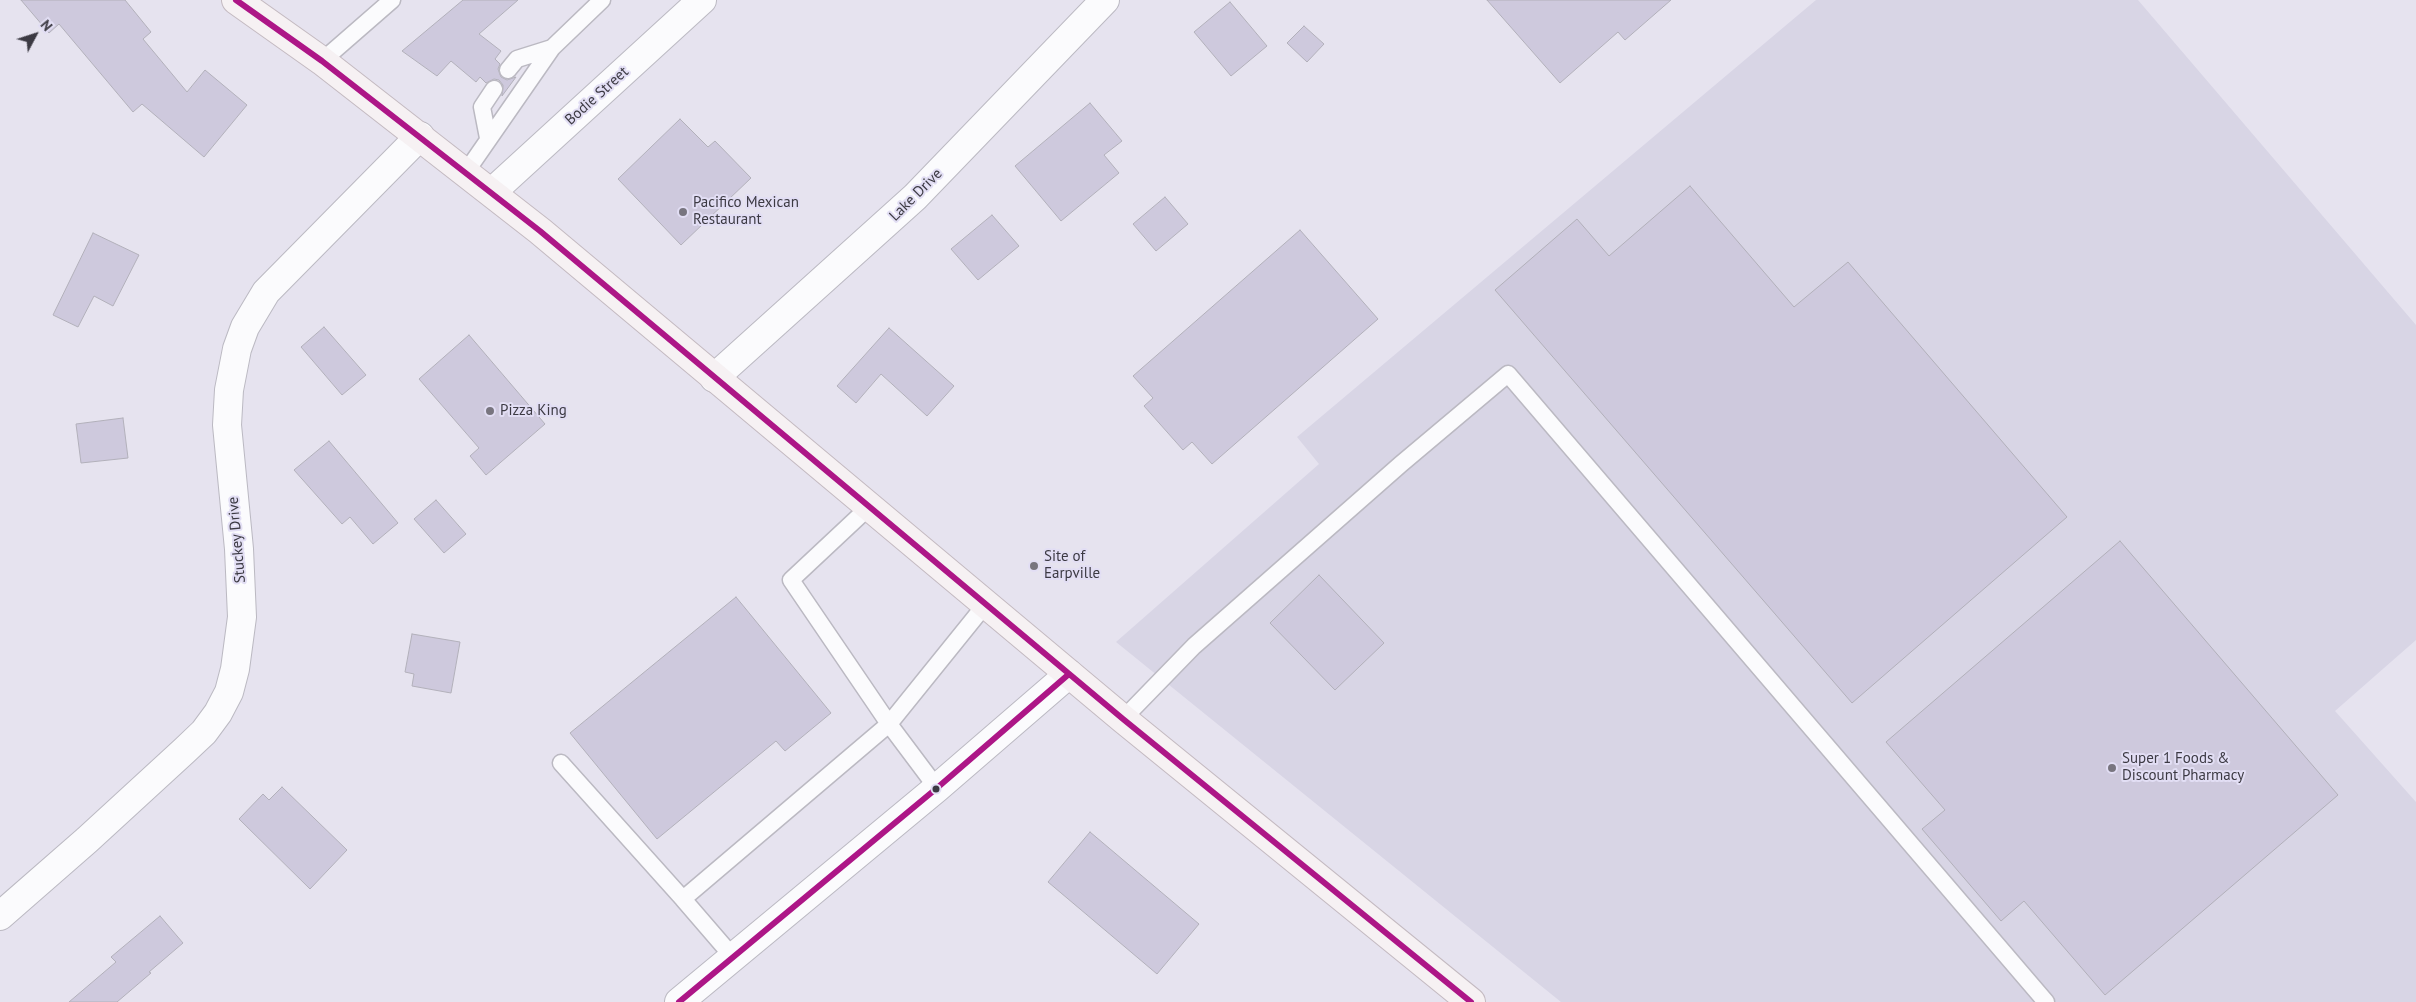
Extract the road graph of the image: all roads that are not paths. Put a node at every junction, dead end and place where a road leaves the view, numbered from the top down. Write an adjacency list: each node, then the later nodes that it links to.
1 (236, 0): 7 (main road)
2 (392, 0): 7 (lane)
3 (602, 0): 6 (lane)
4 (702, 0): 13 (street, Bodie Street)
5 (1105, 0): 14 (street, Lake Drive)
6 (552, 48): 8 (lane); 11 (lane)
7 (322, 61): 10 (main road)
8 (508, 70)
9 (494, 89): 11 (lane)
10 (420, 136): 12 (main road); 23 (street, Stuckey Drive)
11 (488, 138): 12 (lane)
12 (466, 172): 13 (main road)
13 (492, 192): 14 (main road)
14 (714, 378): 15 (main road)
15 (870, 507): 16 (main road); 19 (lane)
16 (985, 605): 17 (main road); 19 (lane)
17 (1069, 674): 18 (main road); 21 (street)
18 (1123, 719): 26 (main road); 27 (lane)
19 (889, 724): 21 (lane); 22 (lane)
20 (561, 763): 22 (lane)
21 (937, 788): 24 (street)
22 (683, 899): 24 (lane)
23 (0, 916)
24 (733, 957): 25 (street)
25 (680, 1002)
26 (1470, 1002)
27 (2046, 1002)

